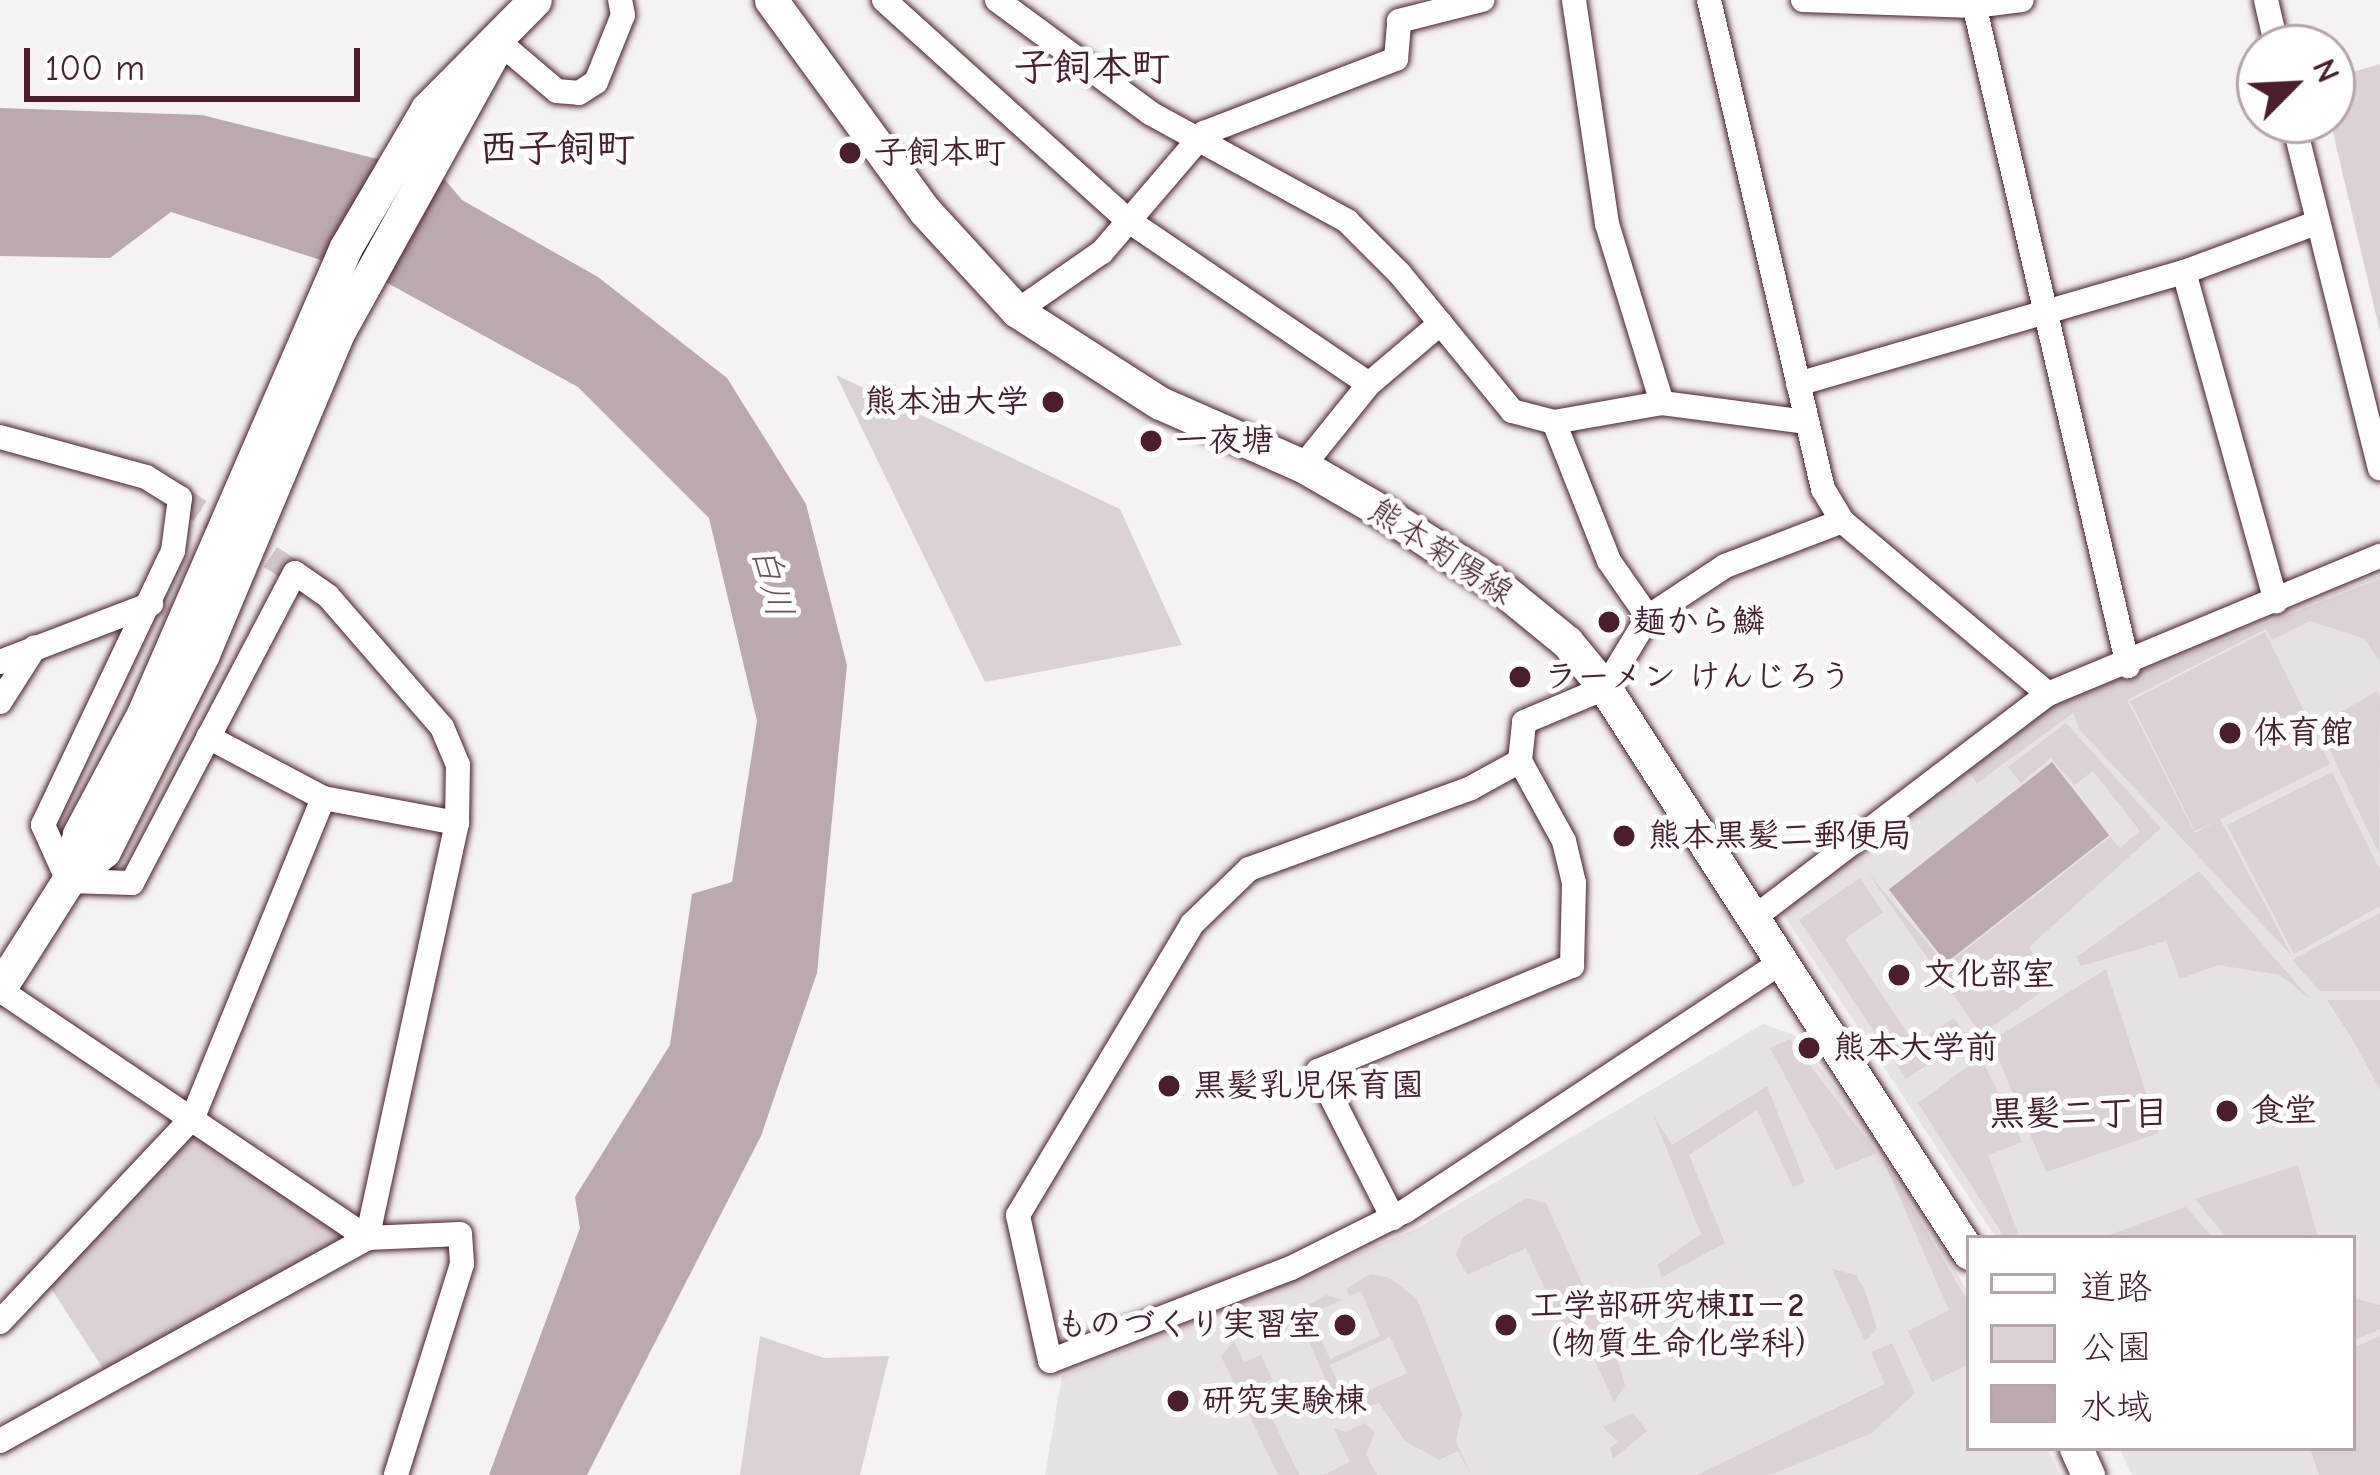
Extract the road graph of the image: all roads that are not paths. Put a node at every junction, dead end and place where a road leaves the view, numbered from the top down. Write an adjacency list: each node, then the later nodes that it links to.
1 (535, 0): 12 (main road)
2 (620, 0): 12 (street)
3 (771, 0): 19 (main road, 熊本菊陽線)
4 (884, 0): 15 (street)
5 (997, 0): 13 (street)
6 (1482, 0): 13 (street)
7 (1574, 0): 23 (street)
8 (1709, 0): 22 (street)
9 (1804, 0): 11 (street)
10 (2022, 0): 11 (street)
11 (1973, 3): 18 (street)
12 (499, 42): 44 (main road)
13 (1196, 140): 15 (street); 20 (street)
14 (2298, 144): 16 (street)
15 (1129, 221): 19 (street); 21 (street)
16 (2316, 223): 17 (street); 28 (street)
17 (2184, 272): 18 (street); 31 (street)
18 (2042, 310): 22 (street); 36 (street)
19 (1017, 311): 27 (main road, 熊本菊陽線)
20 (1441, 323): 21 (street); 24 (street)
21 (1369, 384): 27 (street)
22 (1798, 384): 25 (street)
23 (1662, 403): 24 (street); 25 (street)
24 (1554, 422): 33 (street)
25 (1806, 422): 29 (street)
26 (0, 437): 32 (street)
27 (1303, 466): 37 (main road, 熊本菊陽線)
28 (2380, 468)
29 (1842, 521): 33 (street); 38 (street)
30 (2380, 556): 31 (street)
31 (2276, 601): 36 (street)
32 (151, 604): 34 (street); 44 (street)
33 (1648, 617): 37 (street)
34 (35, 647): 35 (street); 39 (street)
35 (0, 662)
36 (2128, 666): 38 (street)
37 (1605, 688): 41 (street); 45 (main road, 熊本菊陽線)
38 (2048, 694): 45 (street)
39 (0, 702)
40 (208, 736): 42 (street); 43 (street); 44 (street)
41 (1520, 761): 49 (street); 49 (street)
42 (323, 798): 43 (street); 48 (street)
43 (458, 823): 50 (street)
44 (68, 881): 47 (main road)
45 (1751, 920): 46 (main road, 熊本菊陽線)
46 (1780, 963): 49 (street); 51 (main road, 熊本菊陽線)
47 (0, 989): 48 (street)
48 (193, 1117): 50 (street); 52 (street)
49 (1393, 1218)
50 (367, 1238): 53 (street); 54 (street)
51 (1966, 1248)
52 (0, 1322)
53 (0, 1441)
54 (396, 1475)

